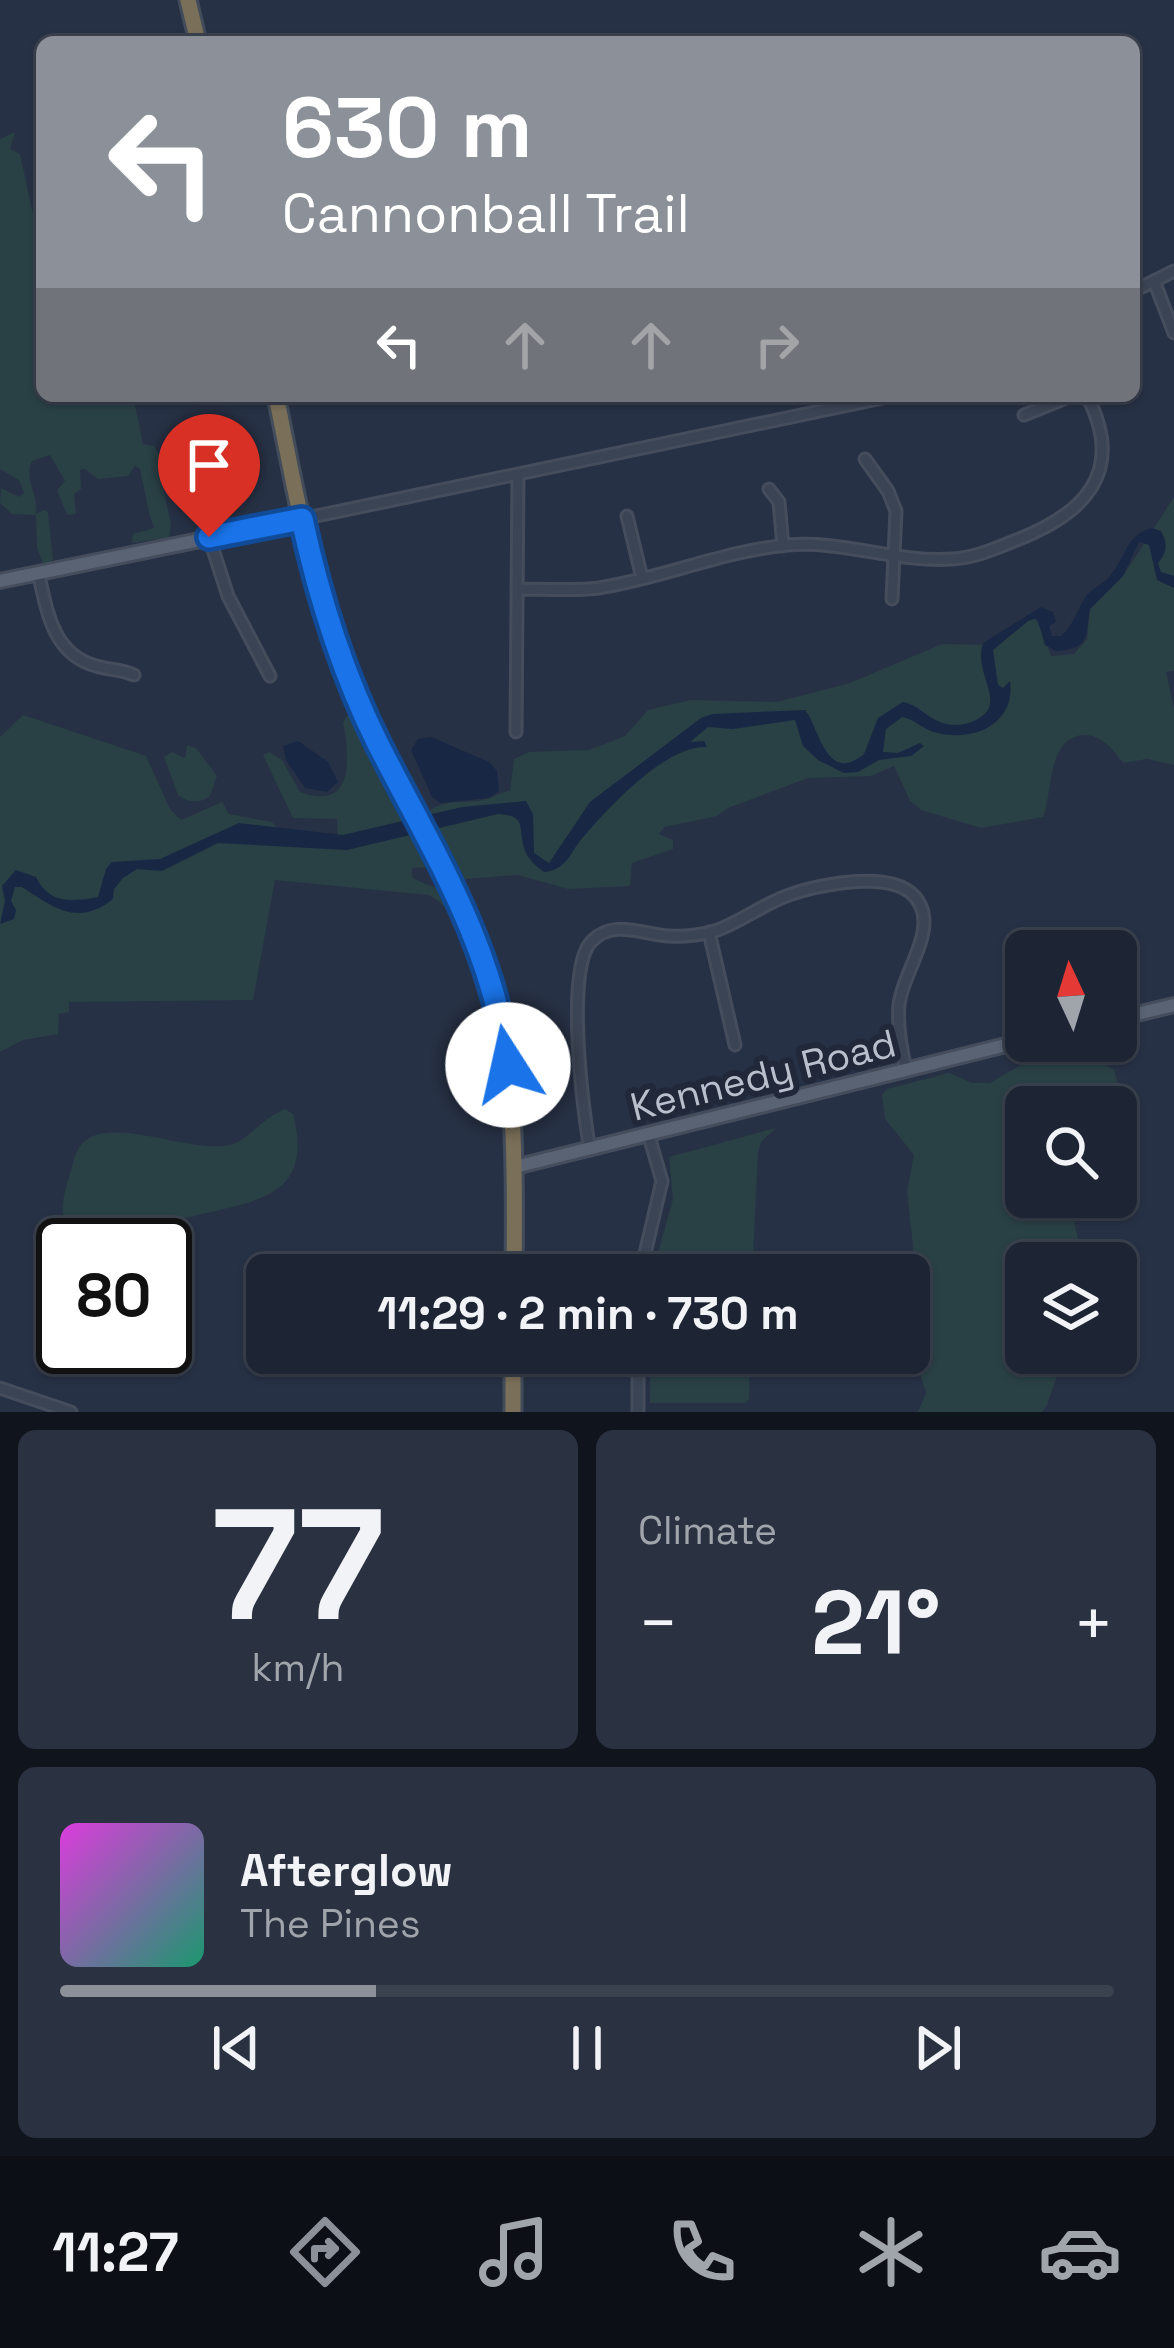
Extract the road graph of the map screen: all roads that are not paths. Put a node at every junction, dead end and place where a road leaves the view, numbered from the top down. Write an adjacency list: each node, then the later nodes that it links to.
1 (188, 0): 2 (highway)
2 (197, 36)
3 (1174, 271): 4 (street)
4 (1154, 281): 5 (street); 6 (street)
5 (1140, 288)
6 (1174, 333)
7 (277, 402): 16 (highway)
8 (864, 402): 13 (street)
9 (1056, 402): 11 (street)
10 (1089, 402): 19 (street)
11 (1024, 415)
12 (865, 459): 19 (street)
13 (518, 475): 16 (street); 23 (street)
14 (769, 489): 18 (street)
15 (627, 516): 21 (street)
16 (302, 519): 17 (main road); 36 (highway)
17 (209, 537): 20 (main road); 26 (street)
18 (783, 546): 19 (street); 21 (street)
19 (894, 554): 24 (street)
20 (38, 572): 22 (main road); 25 (street)
21 (642, 578): 23 (street)
22 (0, 580)
23 (517, 589): 27 (street)
24 (892, 599)
25 (134, 674)
26 (269, 676)
27 (516, 732)
28 (709, 932): 31 (street); 33 (street); 35 (street)
29 (1174, 1004): 30 (main road)
30 (1137, 1013)
31 (734, 1045)
32 (1005, 1045): 33 (main road, Kennedy Road)
33 (906, 1069): 34 (main road, Kennedy Road)
34 (650, 1136): 35 (main road, Kennedy Road); 38 (street)
35 (590, 1150): 36 (main road, Kennedy Road)
36 (515, 1167): 37 (highway)
37 (514, 1254)
38 (645, 1254)
39 (513, 1374): 43 (highway)
40 (638, 1374): 44 (street)
41 (0, 1388): 42 (street)
42 (71, 1412)
43 (513, 1412)
44 (638, 1412)

